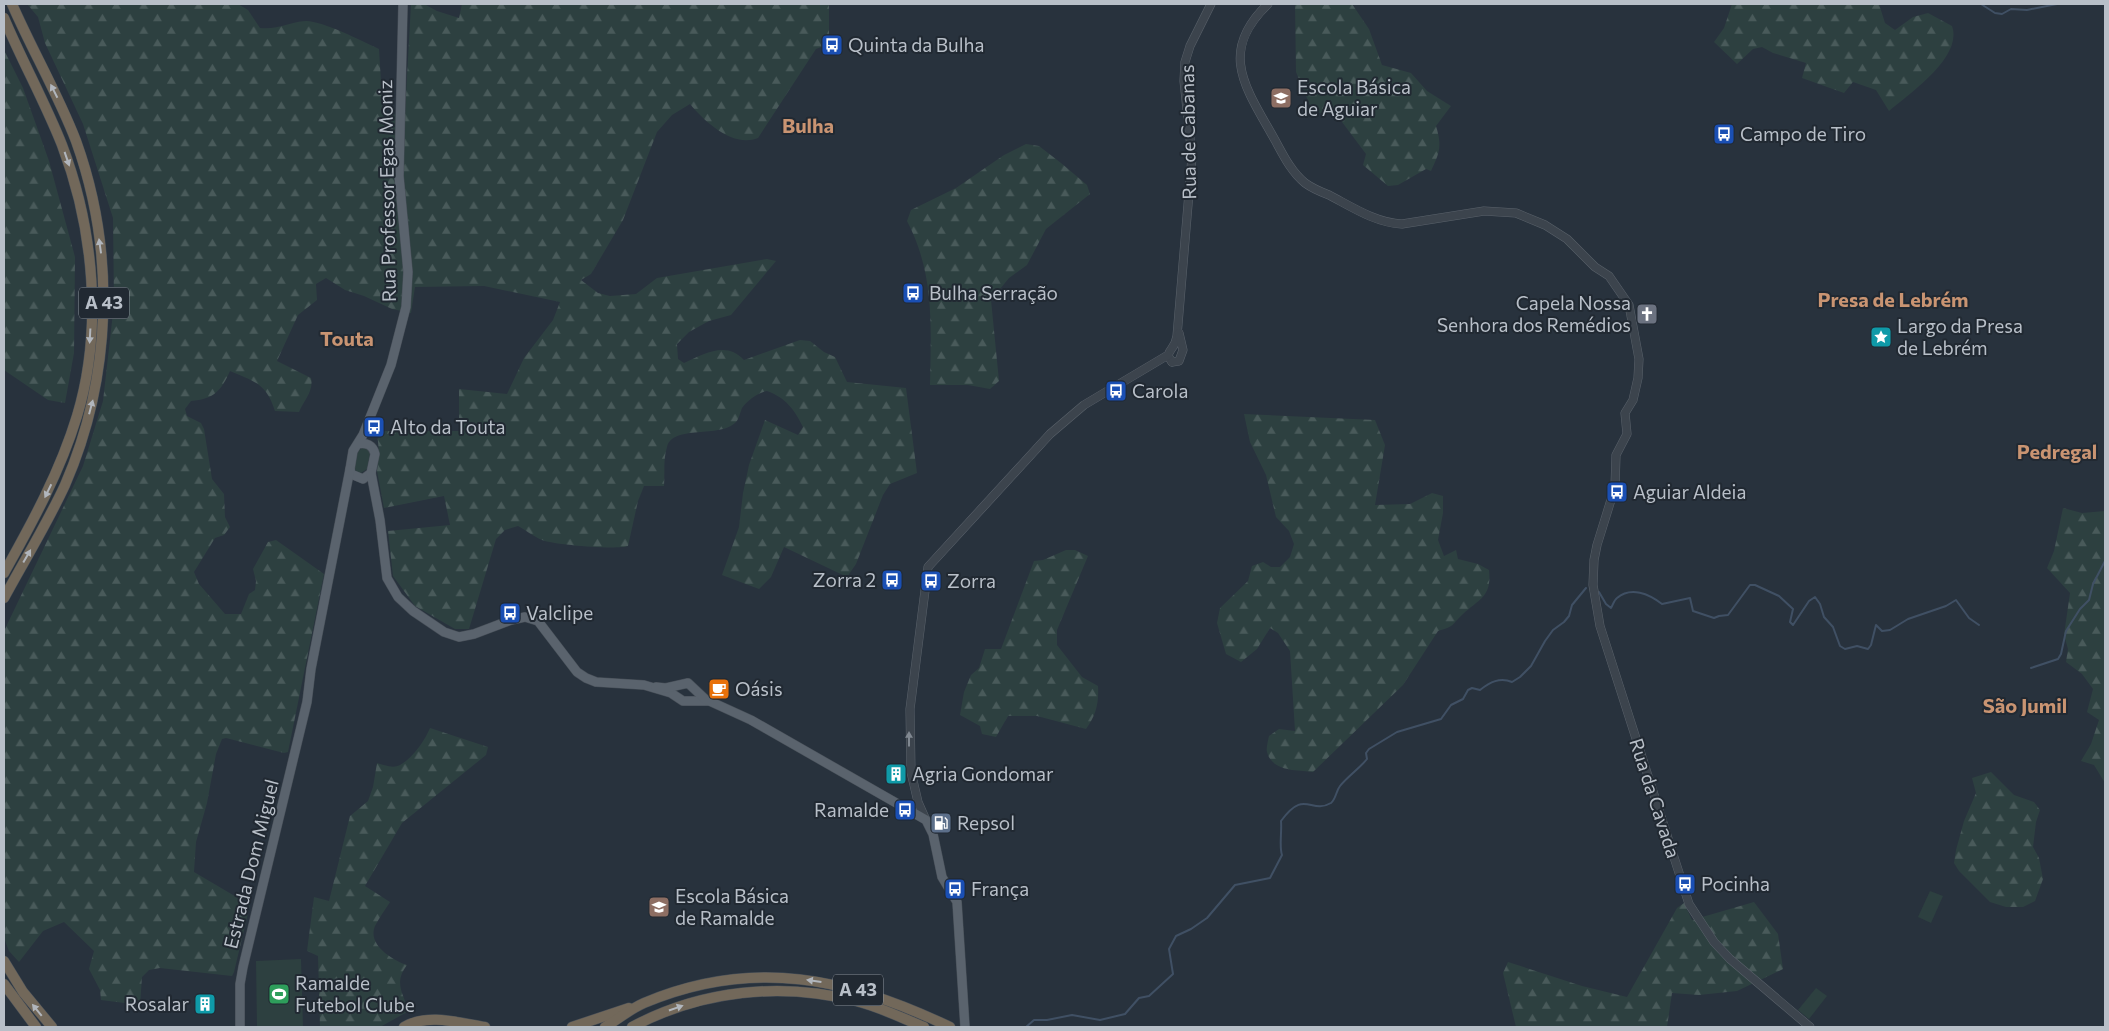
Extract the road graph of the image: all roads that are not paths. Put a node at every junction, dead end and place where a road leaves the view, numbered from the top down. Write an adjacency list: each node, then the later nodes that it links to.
1 (12, 4): 20 (highway, A 43, one-way to 1)
2 (403, 4): 11 (main road, Rua Professor Egas Moniz)
3 (1211, 4): 6 (street, Rua de Cabanas)
4 (1268, 4): 43 (street, Rua da Cavada)
5 (4, 18): 19 (highway, A 43, one-way to 19)
6 (1178, 326): 7 (street, Rua de Cabanas); 8 (street, Rua de Cabanas)
7 (1170, 352): 8 (street); 9 (street); 10 (street)
8 (1181, 356): 10 (street)
9 (1159, 361): 10 (street); 26 (street, one-way to 9)
10 (1172, 362)
11 (376, 404): 12 (main road, Rua Professor Egas Moniz); 13 (main road, Rua Professor Egas Moniz)
12 (358, 444): 13 (main road); 14 (main road)
13 (370, 445): 15 (main road)
14 (350, 469): 16 (main road); 17 (main road, Estrada Dom Miguel)
15 (371, 473): 16 (main road); 18 (main road)
16 (361, 479): 17 (main road); 18 (main road)
17 (346, 491): 32 (main road, Estrada Dom Miguel)
18 (377, 502): 23 (main road)
19 (4, 573)
20 (4, 598)
21 (679, 685): 22 (main road); 23 (main road); 24 (main road)
22 (692, 687): 24 (main road); 25 (main road)
23 (656, 688): 24 (main road)
24 (682, 699): 25 (main road)
25 (716, 703): 26 (main road)
26 (926, 820): 42 (main road)
27 (4, 961): 31 (highway, one-way to 27)
28 (4, 984): 30 (highway)
29 (642, 1004): 37 (highway); 38 (highway, A 43); 41 (highway, A 43, one-way to 29)
30 (36, 1027)
31 (52, 1027)
32 (240, 1027)
33 (404, 1027): 36 (highway)
34 (420, 1027): 35 (highway)
35 (437, 1027)
36 (485, 1027)
37 (572, 1027)
38 (605, 1027)
39 (632, 1027): 40 (highway, A 43, one-way to 40)
40 (924, 1027)
41 (950, 1027)
42 (965, 1027)
43 (1810, 1027)

